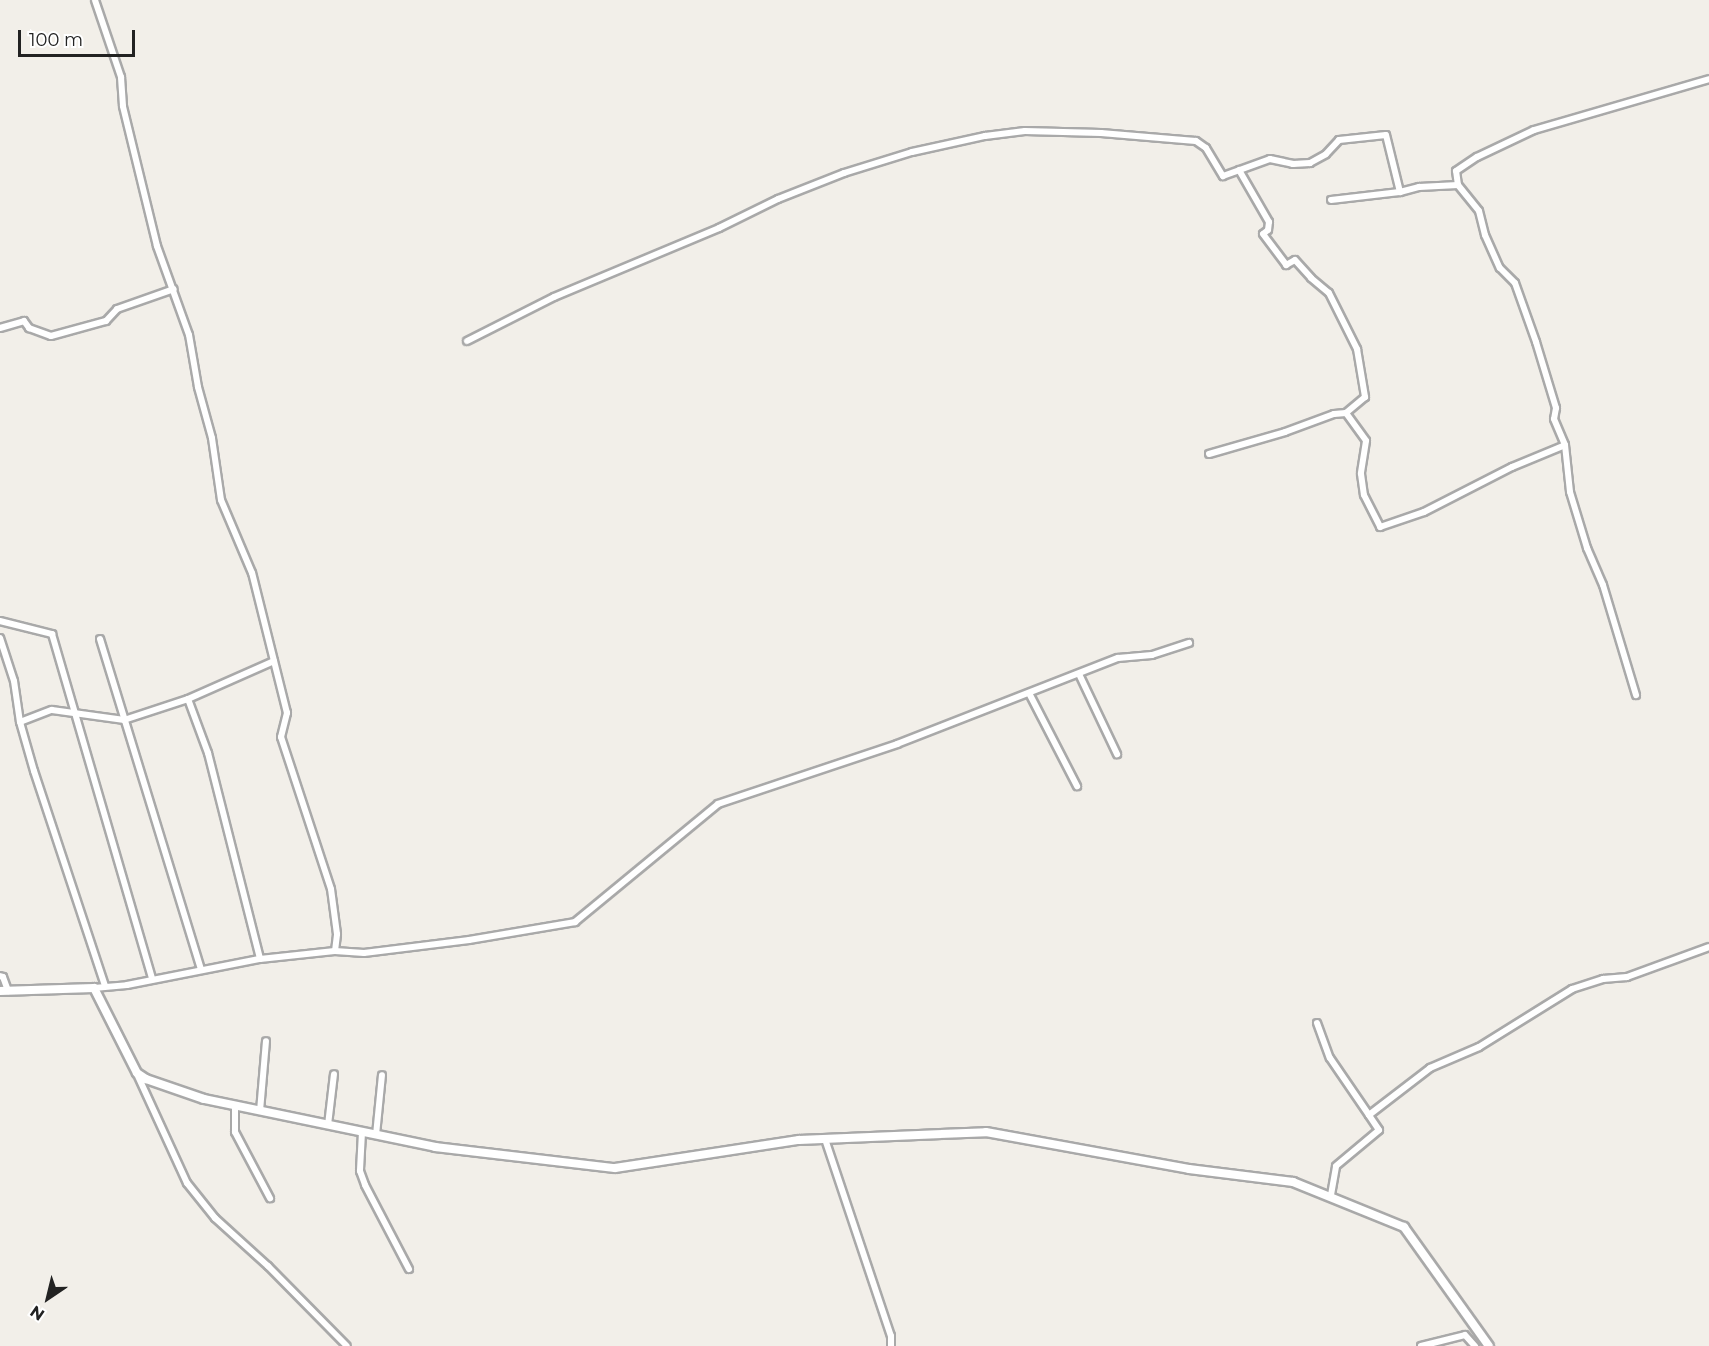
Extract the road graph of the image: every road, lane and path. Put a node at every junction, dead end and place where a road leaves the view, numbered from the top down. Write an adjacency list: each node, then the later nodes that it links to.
1 (95, 0): 7 (street)
2 (1709, 79): 4 (street)
3 (1239, 170): 5 (street); 9 (street); 10 (street)
4 (1458, 185): 5 (street); 11 (street)
5 (1400, 192): 6 (street)
6 (1331, 200)
7 (174, 288): 8 (street); 17 (street)
8 (0, 328)
9 (467, 341)
10 (1346, 413): 11 (street); 12 (street)
11 (1565, 445): 20 (street)
12 (1209, 454)
13 (0, 621): 22 (street)
14 (0, 638): 24 (street)
15 (100, 639): 23 (street)
16 (1189, 643): 18 (street)
17 (274, 661): 21 (street); 28 (street)
18 (1079, 674): 19 (street); 25 (street)
19 (1029, 693): 26 (street); 28 (street)
20 (1636, 695)
21 (188, 699): 23 (street); 29 (street)
22 (75, 714): 23 (street); 24 (street); 32 (street)
23 (124, 720): 30 (street)
24 (20, 722): 33 (street)
25 (1117, 754)
26 (1077, 786)
27 (1709, 947): 43 (street)
28 (335, 951): 29 (street)
29 (260, 959): 30 (street)
30 (201, 970): 32 (street)
31 (0, 975): 35 (street)
32 (152, 978): 33 (street)
33 (105, 986): 34 (street)
34 (94, 988): 35 (street); 38 (street)
35 (4, 991)
36 (1317, 1023): 43 (street)
37 (266, 1041): 42 (street)
38 (137, 1073): 41 (street); 51 (street)
39 (334, 1074): 44 (street)
40 (382, 1075): 46 (street)
41 (235, 1106): 42 (street); 49 (street)
42 (260, 1111): 44 (street)
43 (1369, 1114): 48 (street)
44 (328, 1125): 45 (street)
45 (362, 1132): 46 (street); 50 (street)
46 (376, 1135): 47 (street)
47 (825, 1139): 48 (street); 52 (street)
48 (1330, 1195): 55 (street)
49 (270, 1198)
50 (409, 1269)
51 (347, 1346)
52 (891, 1346)
53 (1420, 1346): 54 (street)
54 (1475, 1346)
55 (1489, 1346)

